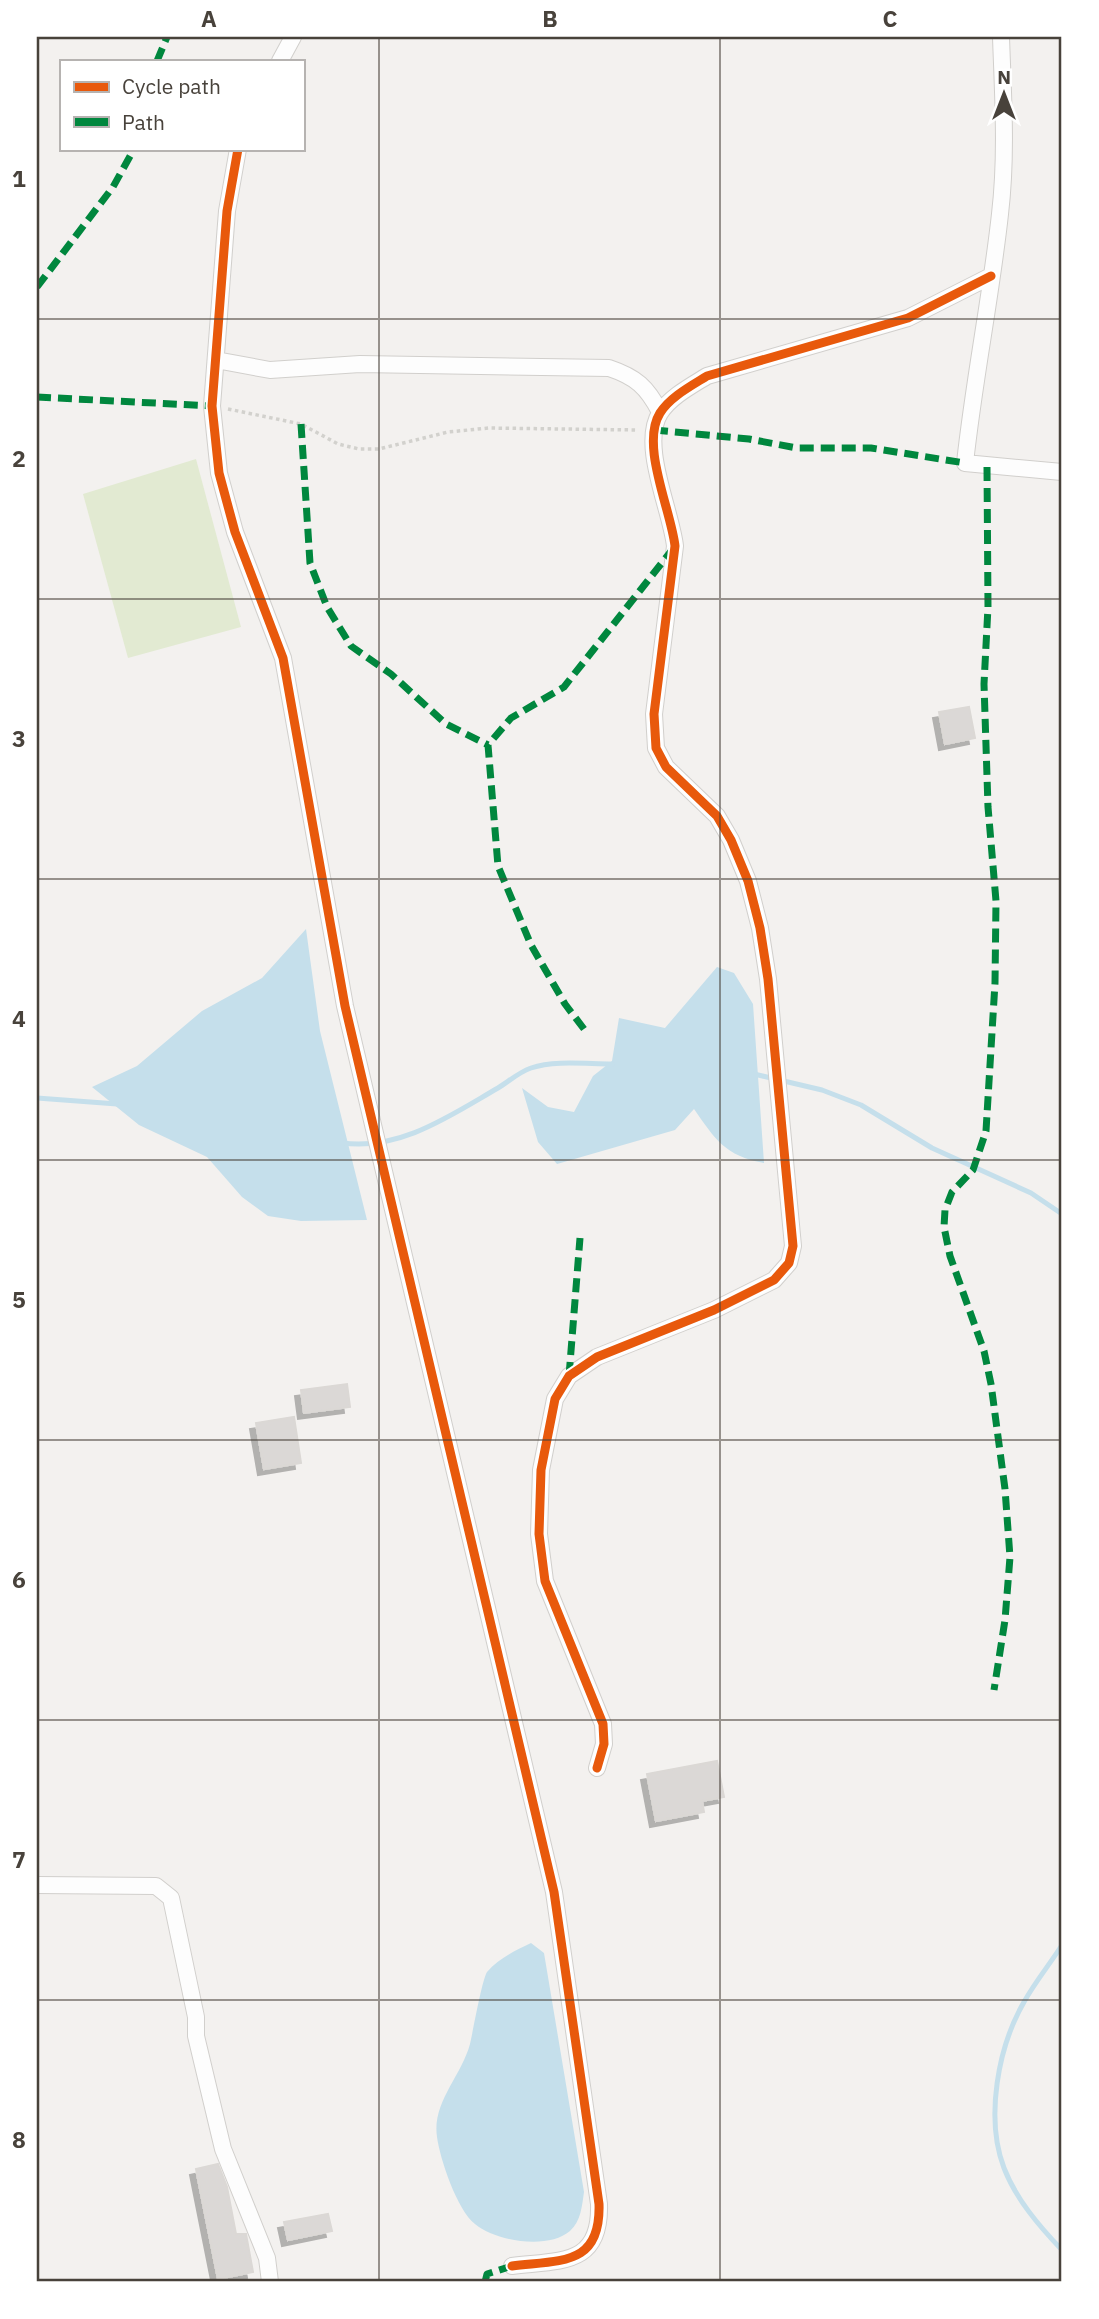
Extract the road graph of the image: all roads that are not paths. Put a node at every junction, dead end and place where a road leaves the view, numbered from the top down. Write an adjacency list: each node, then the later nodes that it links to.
1 (293, 37): 3 (street)
2 (1001, 37): 5 (street)
3 (281, 60)
4 (238, 150): 6 (street)
5 (991, 276): 7 (street); 8 (street)
6 (216, 360): 7 (street); 11 (street)
7 (660, 412): 9 (street)
8 (1062, 472)
9 (597, 1768)
10 (37, 1885): 12 (street)
11 (512, 2266)
12 (270, 2282)

